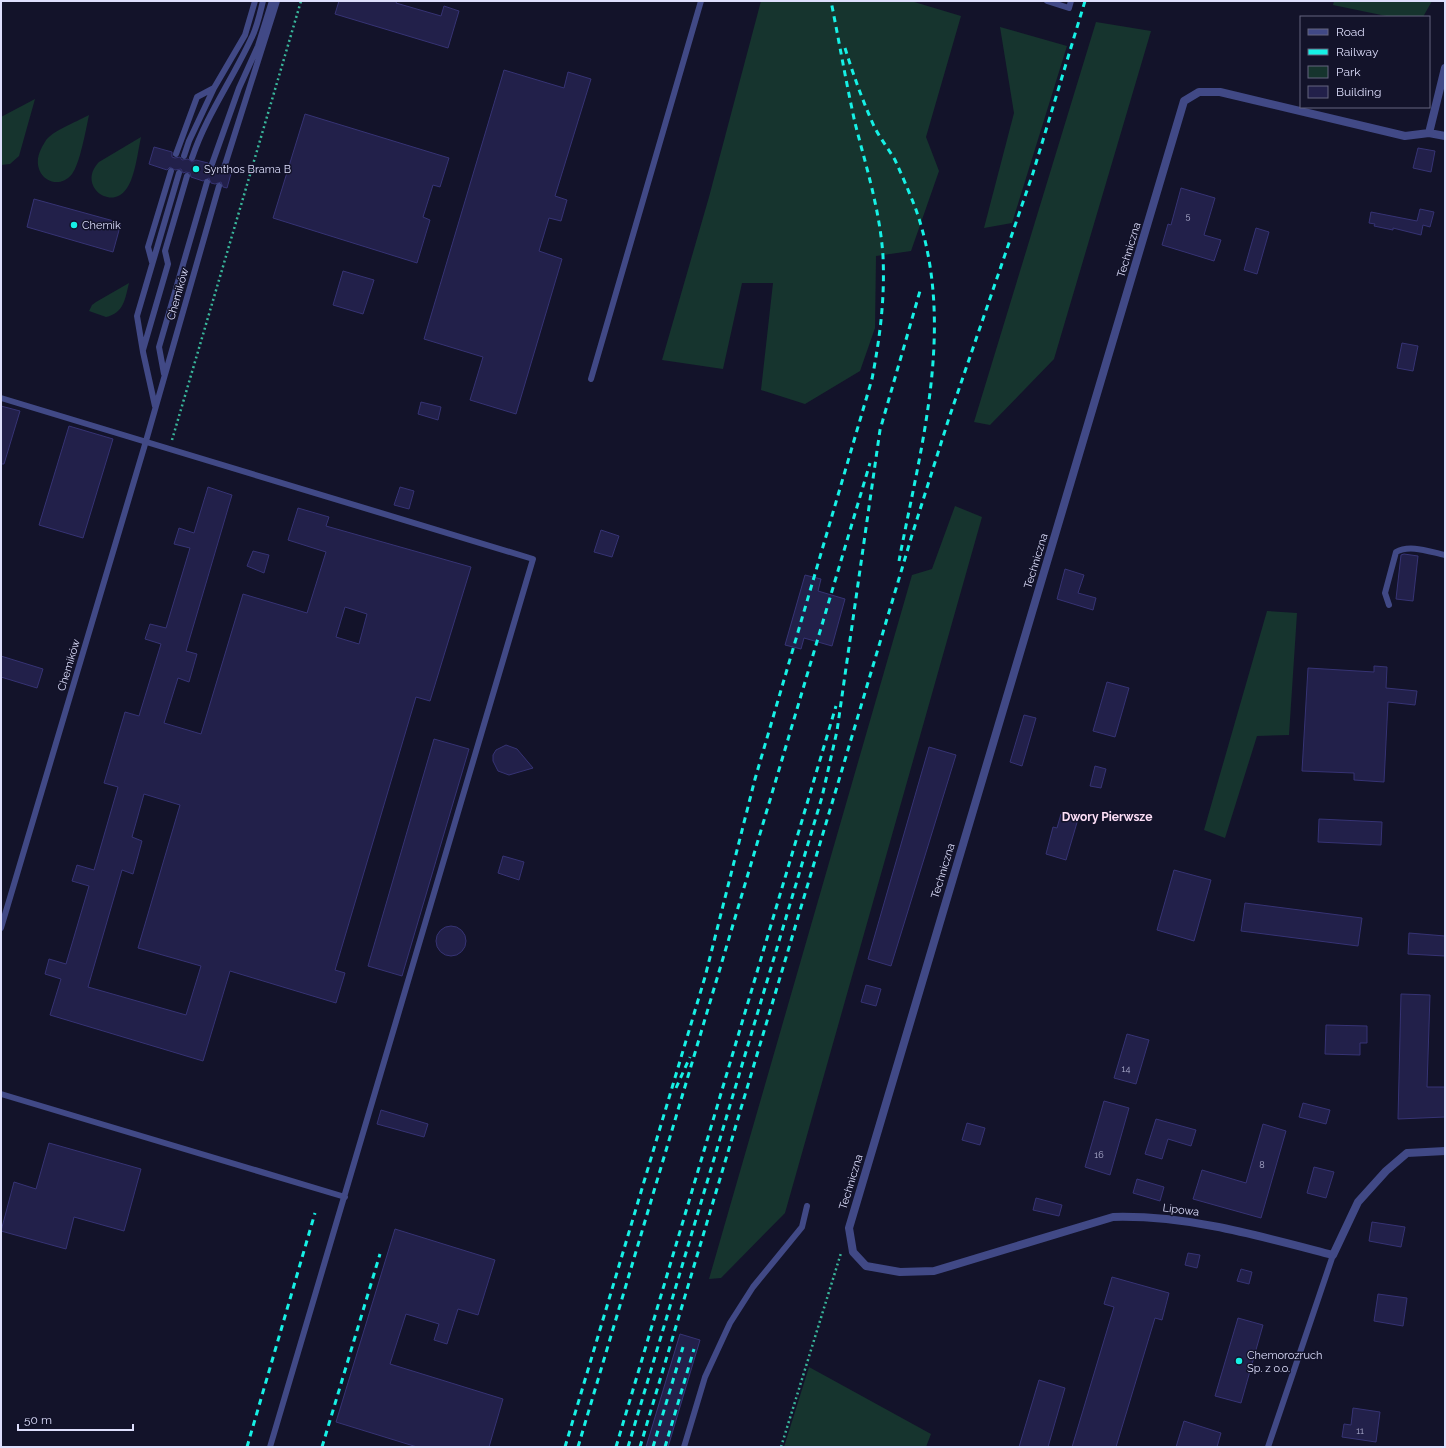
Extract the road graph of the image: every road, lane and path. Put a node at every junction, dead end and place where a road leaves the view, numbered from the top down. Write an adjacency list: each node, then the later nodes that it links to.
1 (255, 1): 10 (lane)
2 (263, 1): 15 (lane)
3 (272, 1): 16 (lane)
4 (277, 1): 17 (lane)
5 (301, 1): 30 (path)
6 (701, 1): 26 (lane)
7 (1047, 1): 8 (lane)
8 (1071, 1)
9 (1445, 68): 11 (street)
10 (214, 88): 13 (lane); 14 (lane)
11 (1429, 133): 12 (street, Techniczna); 40 (street, Techniczna)
12 (1445, 136)
13 (176, 154)
14 (184, 156)
15 (192, 158)
16 (212, 164)
17 (224, 168)
18 (171, 171): 23 (lane)
19 (179, 173): 23 (lane, Chemików)
20 (188, 176): 24 (lane)
21 (207, 182): 25 (lane)
22 (219, 186): 25 (lane, Chemików)
23 (152, 263): 24 (lane, Chemików)
24 (143, 352): 28 (lane, Chemików)
25 (164, 376): 28 (lane, Chemików)
26 (591, 379)
27 (1, 398): 29 (lane)
28 (155, 407): 29 (lane, Chemików)
29 (146, 441): 30 (lane); 33 (lane, Chemików)
30 (170, 448): 36 (lane)
31 (1445, 555): 32 (lane)
32 (1389, 605)
33 (1, 928)
34 (1, 1094): 36 (lane)
35 (1445, 1151): 39 (street)
36 (345, 1197): 41 (lane)
37 (807, 1206): 42 (lane)
38 (842, 1250): 43 (path)
39 (1333, 1255): 40 (street, Lipowa); 44 (lane)
40 (866, 1266)
41 (270, 1447)
42 (684, 1447)
43 (781, 1447)
44 (1268, 1447)

